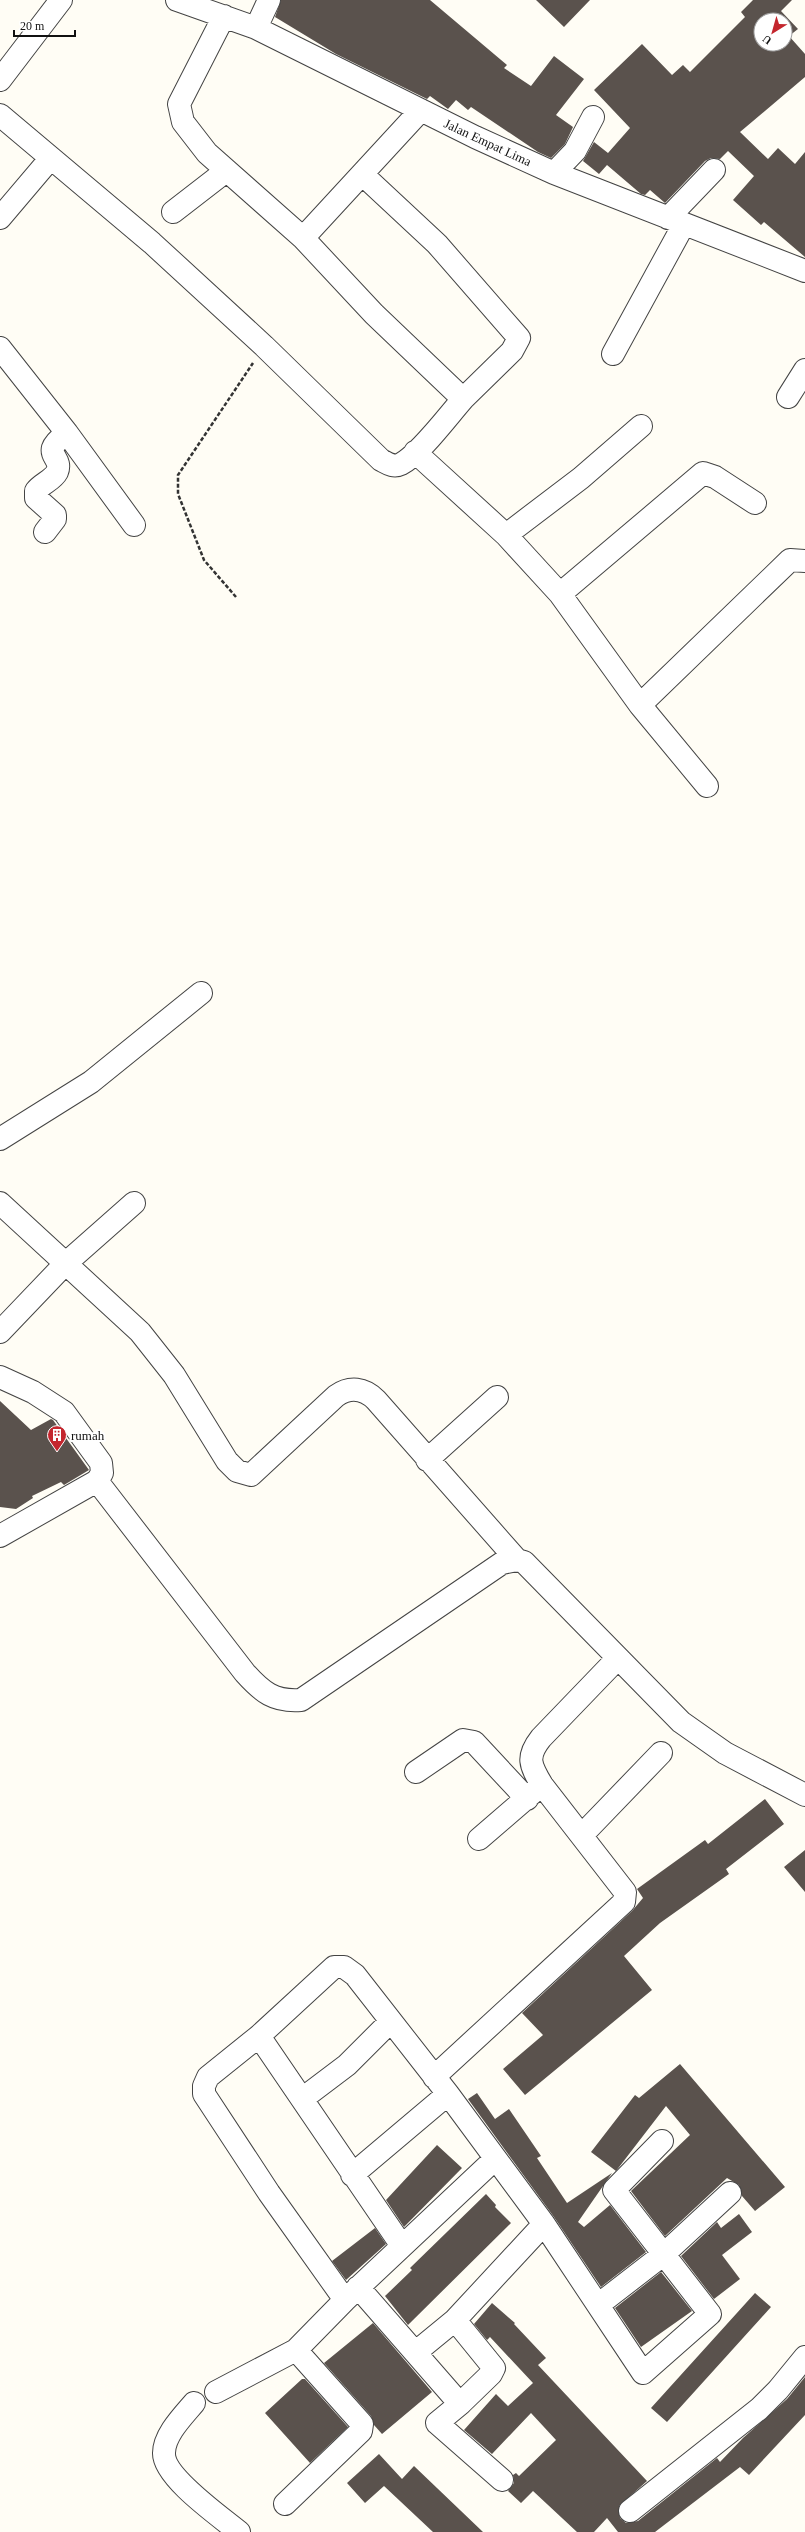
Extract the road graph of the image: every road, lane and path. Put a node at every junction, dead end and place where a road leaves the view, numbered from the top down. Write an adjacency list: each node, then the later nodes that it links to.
1 (61, 0): 6 (street)
2 (177, 0): 4 (street, Jalan Empat Lima)
3 (268, 0): 5 (street)
4 (224, 16): 5 (street, Jalan Empat Lima); 12 (street)
5 (256, 28): 7 (street, Jalan Empat Lima)
6 (0, 80)
7 (421, 110): 13 (street, Jalan Empat Lima); 14 (street)
8 (0, 116): 10 (street)
9 (593, 117): 13 (street)
10 (50, 159): 16 (street); 20 (street)
11 (714, 170): 17 (street)
12 (226, 172): 15 (street); 18 (street)
13 (554, 173): 17 (street, Jalan Empat Lima)
14 (363, 175): 18 (street); 25 (street)
15 (172, 212)
16 (0, 218)
17 (676, 221): 19 (street, Jalan Empat Lima); 22 (street)
18 (303, 238): 25 (street)
19 (805, 271)
20 (264, 346): 28 (street); 35 (path)
21 (0, 348): 27 (street)
22 (613, 354)
23 (805, 370): 24 (street)
24 (788, 397)
25 (463, 399): 28 (street)
26 (641, 426): 32 (street)
27 (67, 433): 30 (street); 31 (street)
28 (415, 452): 32 (street)
29 (755, 503): 34 (street)
30 (134, 525)
31 (45, 532)
32 (506, 535): 34 (street)
33 (805, 561): 36 (street)
34 (560, 594): 36 (street)
35 (236, 597)
36 (640, 705): 37 (street)
37 (707, 786)
38 (202, 993): 39 (street)
39 (0, 1139)
40 (0, 1203): 42 (street)
41 (134, 1203): 42 (street)
42 (66, 1264): 43 (street); 46 (street)
43 (0, 1332)
44 (0, 1377): 47 (street)
45 (498, 1397): 46 (street)
46 (427, 1460): 49 (street)
47 (97, 1481): 48 (street); 49 (street)
48 (0, 1536)
49 (517, 1560): 50 (street)
50 (618, 1658): 53 (street); 54 (street)
51 (661, 1753): 55 (street)
52 (416, 1772): 53 (street)
53 (534, 1792): 55 (street); 56 (street)
54 (805, 1795)
55 (582, 1835): 59 (street)
56 (479, 1839)
57 (390, 2022): 58 (street); 59 (street); 60 (street)
58 (259, 2036): 60 (street); 68 (street)
59 (441, 2086): 62 (street); 63 (street)
60 (302, 2099): 63 (street)
61 (662, 2141): 67 (street)
62 (495, 2159): 65 (street); 66 (street)
63 (352, 2175): 66 (street)
64 (730, 2193): 67 (street)
65 (544, 2224): 69 (street); 70 (street)
66 (402, 2246): 68 (street)
67 (664, 2254): 69 (street); 69 (street)
68 (351, 2294): 71 (street); 72 (street)
69 (598, 2305)
70 (455, 2320): 72 (street); 76 (street)
71 (296, 2350): 74 (street); 78 (street)
72 (416, 2352): 76 (street)
73 (805, 2356): 79 (street)
74 (216, 2392)
75 (194, 2403): 80 (street)
76 (460, 2404): 77 (street)
77 (502, 2480)
78 (285, 2504)
79 (630, 2511)
80 (239, 2532)

